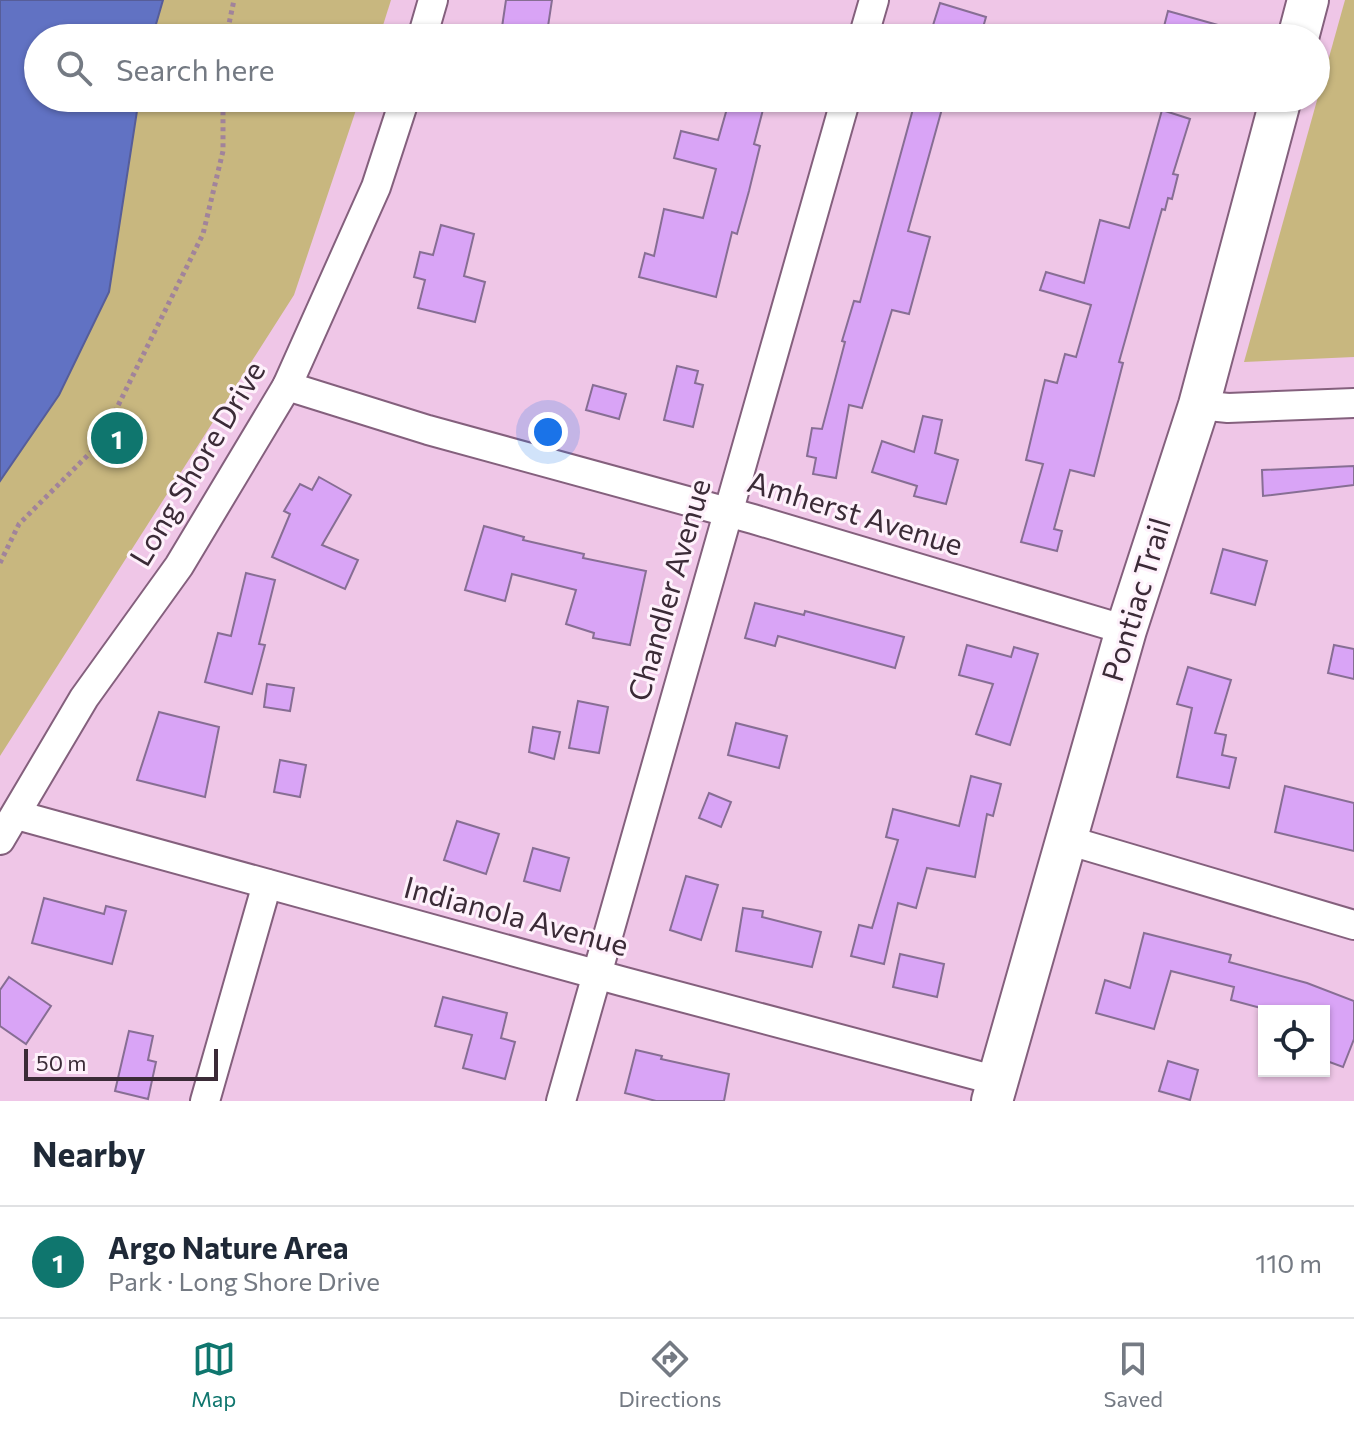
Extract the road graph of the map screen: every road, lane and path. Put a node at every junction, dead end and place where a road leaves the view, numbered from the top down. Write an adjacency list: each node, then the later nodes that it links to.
1 (234, 0): 5 (path)
2 (433, 0): 6 (street)
3 (874, 0): 7 (street)
4 (1308, 0): 8 (main road)
5 (229, 24)
6 (426, 24)
7 (867, 24)
8 (1302, 24)
9 (223, 112): 17 (path)
10 (400, 112): 13 (street, Long Shore Drive)
11 (842, 112): 16 (street, Chandler Avenue)
12 (1277, 112): 15 (main road, Pontiac Trail)
13 (287, 386): 16 (street, Amherst Avenue); 19 (street, Long Shore Drive)
14 (1354, 403): 15 (street)
15 (1199, 405): 18 (main road, Pontiac Trail)
16 (729, 512): 18 (street, Amherst Avenue); 24 (street, Chandler Avenue)
17 (0, 563)
18 (1126, 630): 21 (main road, Pontiac Trail)
19 (17, 815): 20 (street, Long Shore Drive); 22 (street, Indianola Avenue)
20 (0, 840)
21 (1067, 840): 23 (street); 25 (main road, Pontiac Trail)
22 (267, 884): 24 (street, Indianola Avenue); 26 (street)
23 (1354, 925)
24 (595, 974): 25 (street, Indianola Avenue); 27 (street, Chandler Avenue)
25 (995, 1091)
26 (205, 1101)
27 (561, 1101)

